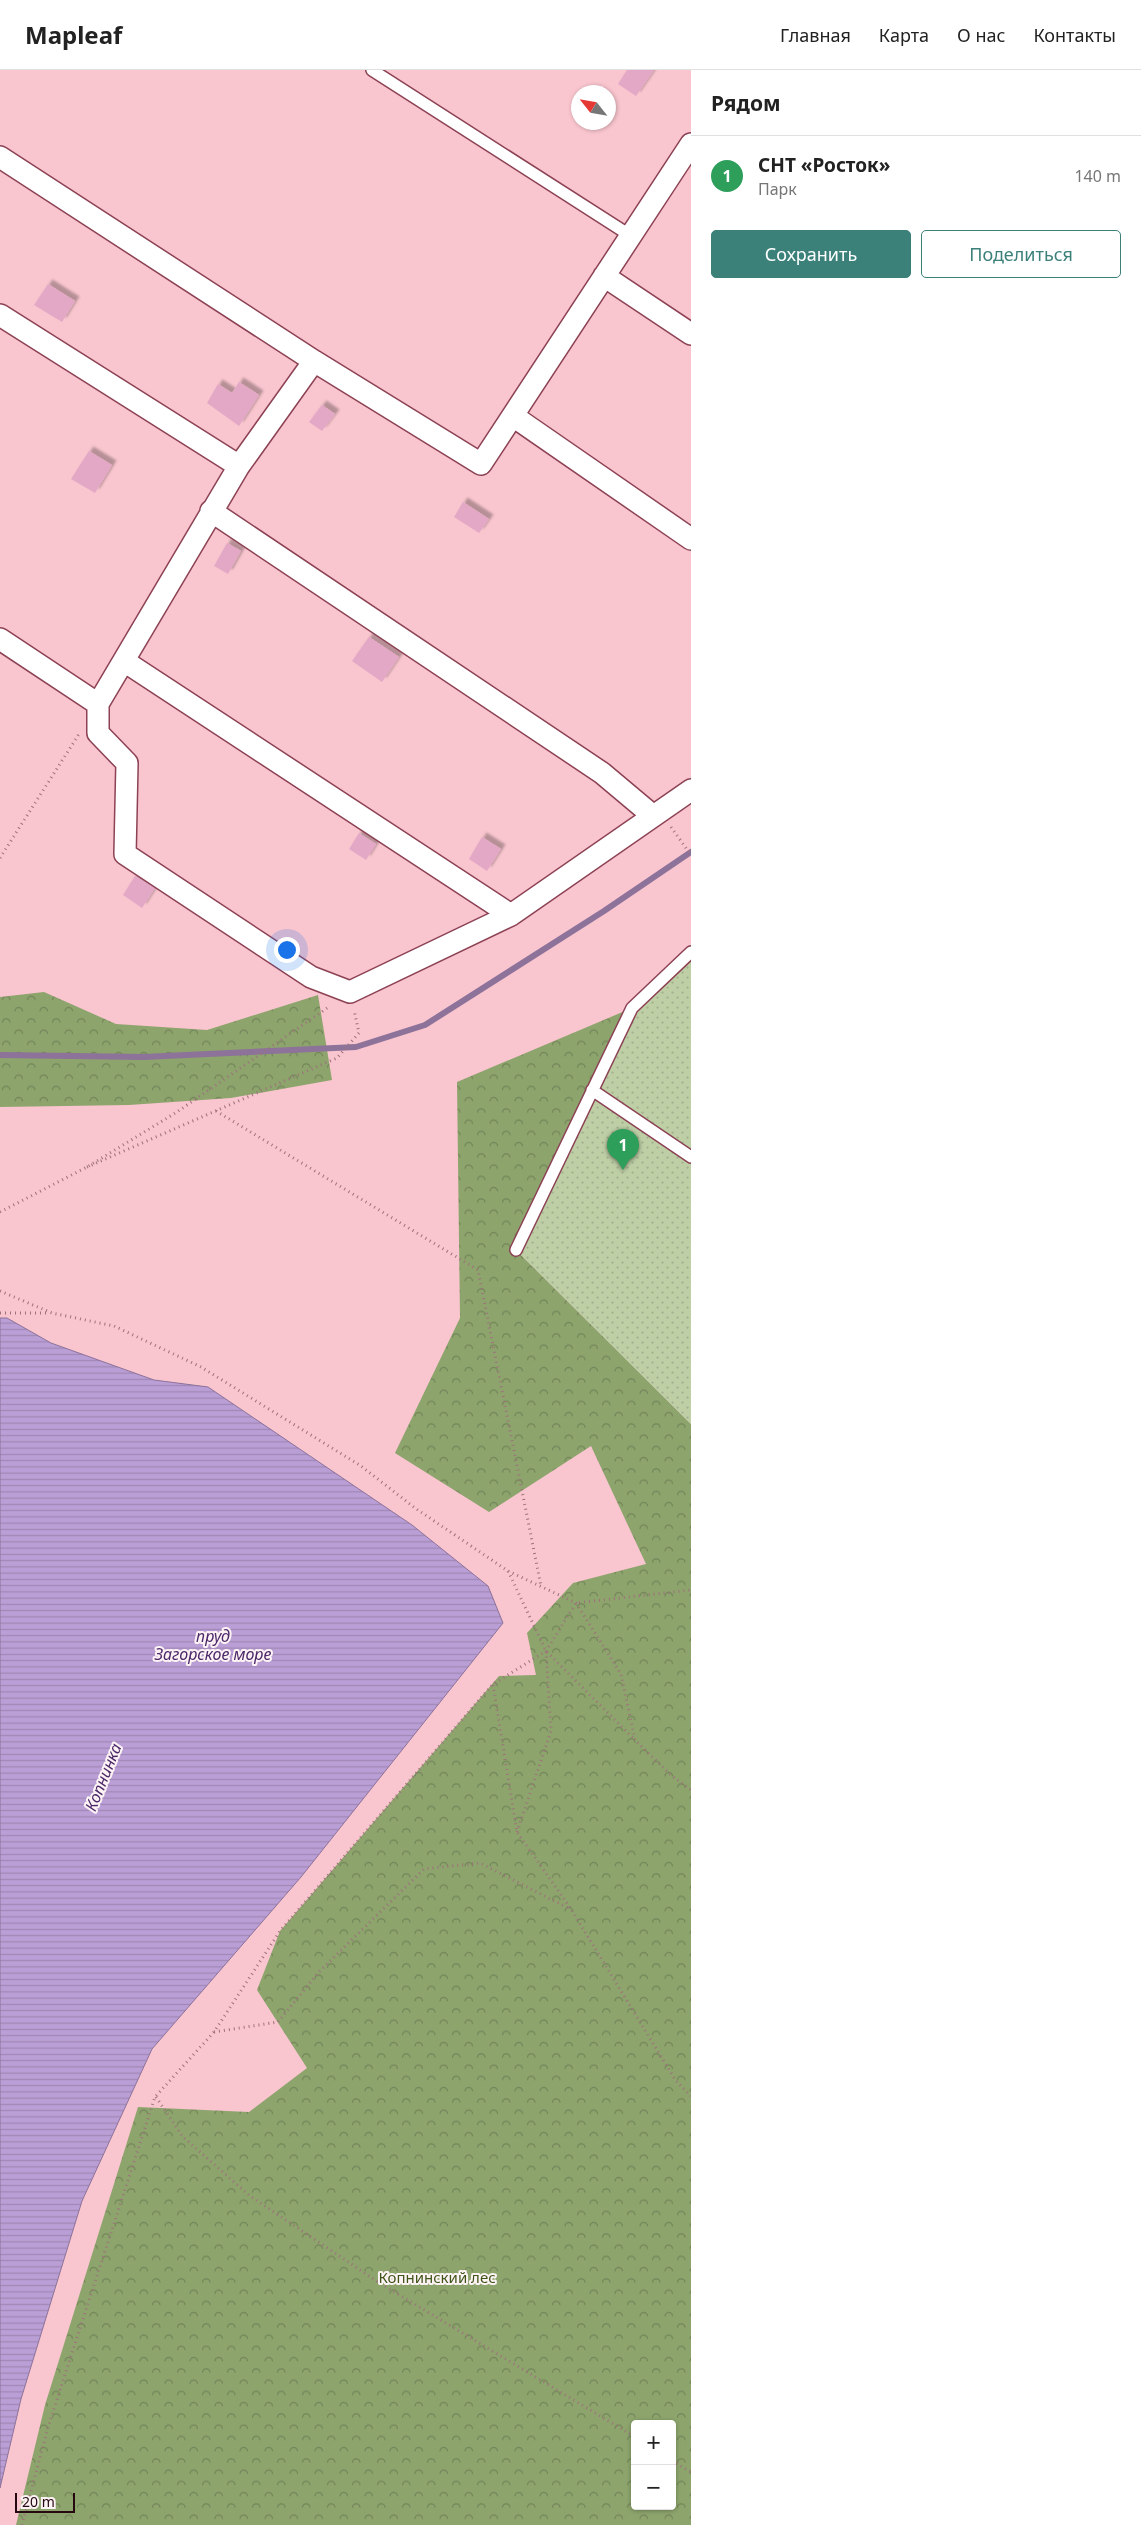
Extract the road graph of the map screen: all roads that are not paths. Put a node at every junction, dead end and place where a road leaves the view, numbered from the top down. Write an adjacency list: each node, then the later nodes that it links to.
1 (372, 70): 4 (lane)
2 (691, 144): 4 (street)
3 (0, 157): 8 (street)
4 (631, 236): 5 (street)
5 (604, 276): 7 (street); 9 (street)
6 (0, 314): 10 (street)
7 (691, 334)
8 (314, 361): 9 (street); 10 (street)
9 (512, 416): 12 (street)
10 (239, 466): 11 (street)
11 (211, 512): 14 (street); 17 (street)
12 (691, 539)
13 (0, 639): 15 (street)
14 (124, 661): 15 (street); 18 (street)
15 (98, 704): 18 (street)
16 (691, 790): 17 (street)
17 (652, 815): 18 (street)
18 (511, 914)
19 (691, 952): 20 (lane)
20 (592, 1090): 21 (lane); 22 (lane)
21 (691, 1156)
22 (516, 1250)

